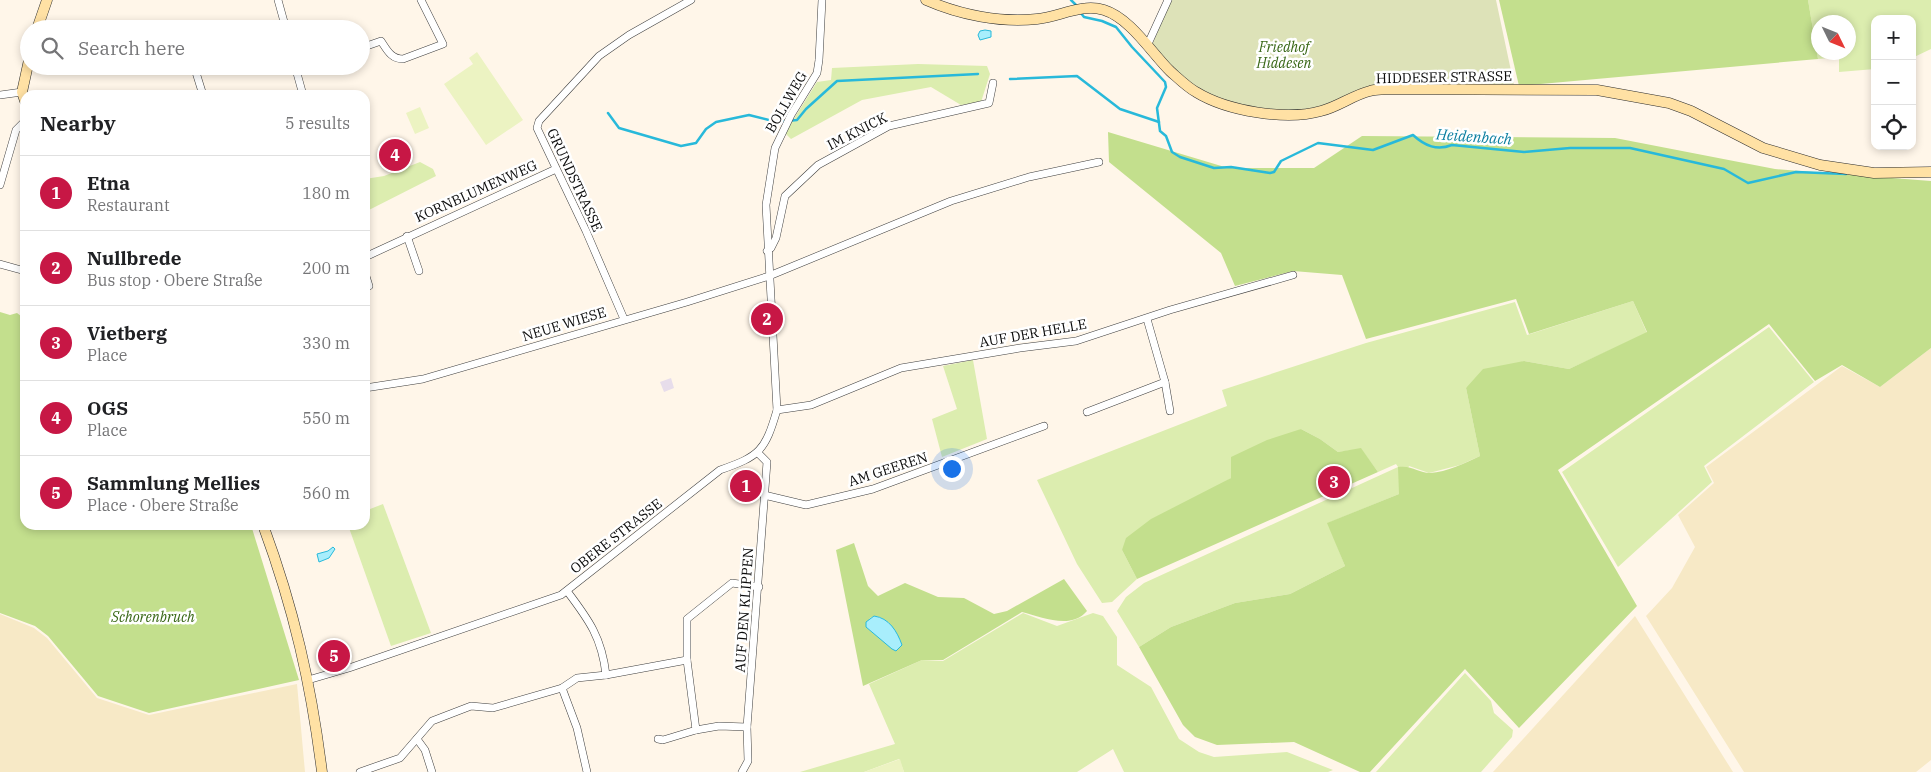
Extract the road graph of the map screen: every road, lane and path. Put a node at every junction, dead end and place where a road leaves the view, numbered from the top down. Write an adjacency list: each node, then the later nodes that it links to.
1 (47, 0): 8 (main road)
2 (278, 0): 9 (street)
3 (421, 0): 10 (street)
4 (691, 0): 23 (street, GRUNDSTRASSE)
5 (822, 0): 27 (street, BOLLWEG)
6 (926, 0): 11 (main road, HIDDESER STRASSE)
7 (1168, 0): 11 (street)
8 (41, 20)
9 (284, 20)
10 (370, 45)
11 (1147, 46): 24 (main road, HIDDESER STRASSE)
12 (27, 75): 16 (main road)
13 (197, 75): 17 (street)
14 (298, 75): 18 (street)
15 (993, 83): 27 (street, IM KNICK)
16 (25, 90)
17 (201, 90)
18 (302, 90)
19 (0, 95): 20 (street)
20 (20, 97)
21 (20, 126): 25 (street)
22 (1099, 162): 33 (street, NEUE WIESE)
23 (556, 168): 26 (street, KORNBLUMENWEG); 34 (street, GRUNDSTRASSE)
24 (1931, 172)
25 (0, 185)
26 (407, 236): 28 (street, KORNBLUMENWEG); 31 (street, KORNBLUMENWEG)
27 (767, 251): 33 (street, BOLLWEG)
28 (370, 254)
29 (0, 264): 30 (street)
30 (20, 270)
31 (419, 271)
32 (1293, 275): 35 (street, AUF DER HELLE)
33 (769, 276): 34 (street, NEUE WIESE); 38 (street)
34 (624, 319): 37 (street, NEUE WIESE)
35 (1147, 319): 36 (street); 38 (street, AUF DER HELLE)
36 (1165, 382): 39 (street); 40 (street)
37 (370, 387)
38 (777, 410): 42 (street)
39 (1170, 411)
40 (1087, 412)
41 (1044, 426): 43 (street, AM GEEREN)
42 (758, 453): 43 (street, AUF DEN KLIPPEN); 46 (street, OBERE STRASSE)
43 (764, 495): 45 (street, AUF DEN KLIPPEN)
44 (265, 530): 49 (main road)
45 (759, 587): 47 (street); 51 (street, AUF DEN KLIPPEN)
46 (567, 591): 48 (street); 49 (street, OBERE STRASSE)
47 (687, 660): 48 (street); 52 (street)
48 (606, 675): 50 (street)
49 (308, 680): 56 (main road)
50 (562, 688): 53 (street); 59 (street)
51 (748, 726): 52 (street); 60 (street, AUF DEN KLIPPEN)
52 (696, 730): 54 (street)
53 (417, 739): 55 (street); 58 (street)
54 (658, 739)
55 (379, 769): 57 (street)
56 (322, 772)
57 (360, 772)
58 (432, 772)
59 (587, 772)
60 (742, 772)

